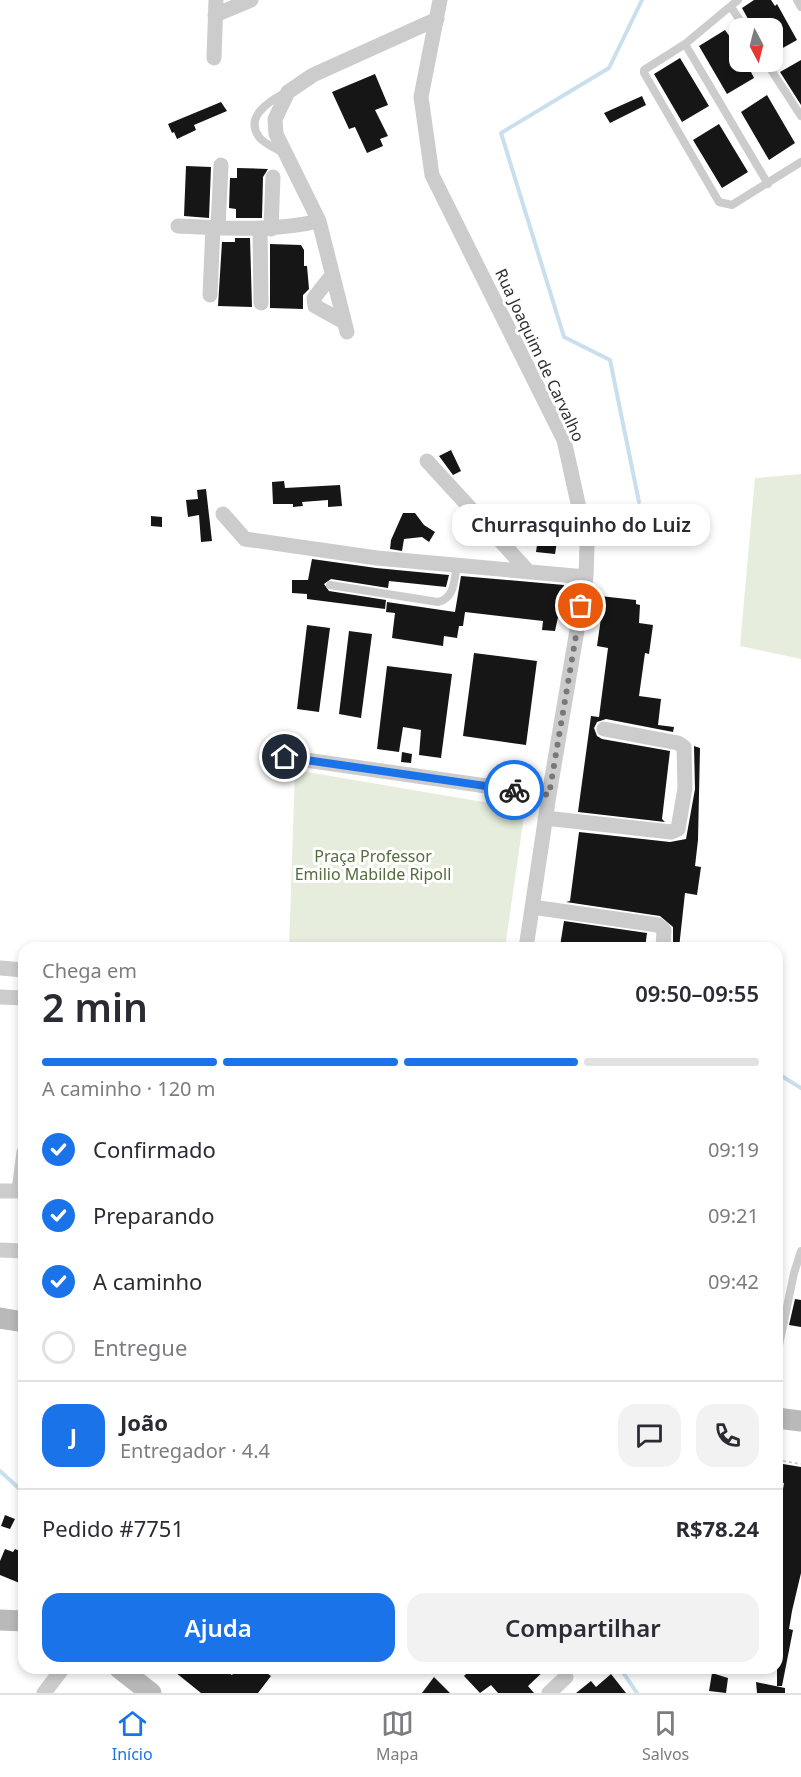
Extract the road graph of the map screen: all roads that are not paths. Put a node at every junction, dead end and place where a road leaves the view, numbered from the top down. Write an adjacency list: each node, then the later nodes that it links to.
1 (251, 0): 5 (street)
2 (440, 0): 9 (street, Rua Joaquim de Carvalho)
3 (738, 0): 6 (lane)
4 (796, 0): 7 (lane)
5 (216, 7): 11 (street)
6 (731, 8): 8 (lane); 10 (lane)
7 (801, 8)
8 (738, 18)
9 (437, 19): 18 (street); 29 (street, Rua Joaquim de Carvalho)
10 (684, 44): 17 (lane); 17 (lane)
11 (214, 58)
12 (772, 72): 13 (lane)
13 (801, 116)
14 (801, 162): 17 (lane)
15 (221, 165): 20 (street)
16 (273, 177): 21 (street)
17 (768, 184)
18 (319, 221): 21 (street); 22 (street)
19 (178, 226): 20 (street)
20 (216, 227): 21 (street); 23 (street)
21 (266, 228): 24 (street)
22 (332, 275): 22 (street)
23 (210, 295)
24 (261, 303)
25 (427, 461): 28 (street)
26 (224, 513): 27 (street)
27 (457, 565): 28 (street); 30 (lane)
28 (527, 570): 29 (street)
29 (586, 577): 33 (street, Rua Joaquim de Carvalho)
30 (330, 585)
31 (604, 729): 34 (street)
32 (285, 757): 33 (street)
33 (549, 795): 34 (street, Rua Joaquim de Carvalho)
34 (545, 818): 35 (street, Rua Joaquim de Carvalho)
35 (532, 907): 36 (street, Rua Joaquim de Carvalho); 37 (street)
36 (527, 942)
37 (663, 942)
38 (0, 968): 39 (street)
39 (18, 970)
40 (0, 997): 41 (street)
41 (18, 998)
42 (0, 1191): 43 (street)
43 (18, 1191)
44 (0, 1250): 45 (street)
45 (18, 1251)
46 (801, 1251): 49 (lane)
47 (0, 1317): 48 (main road)
48 (18, 1321)
49 (783, 1326)
50 (783, 1419): 51 (main road)
51 (801, 1421)
52 (0, 1620): 53 (main road)
53 (18, 1622)
54 (58, 1674): 57 (street)
55 (126, 1674): 58 (main road)
56 (566, 1677): 59 (street)
57 (44, 1693)
58 (151, 1693)
59 (549, 1693)

